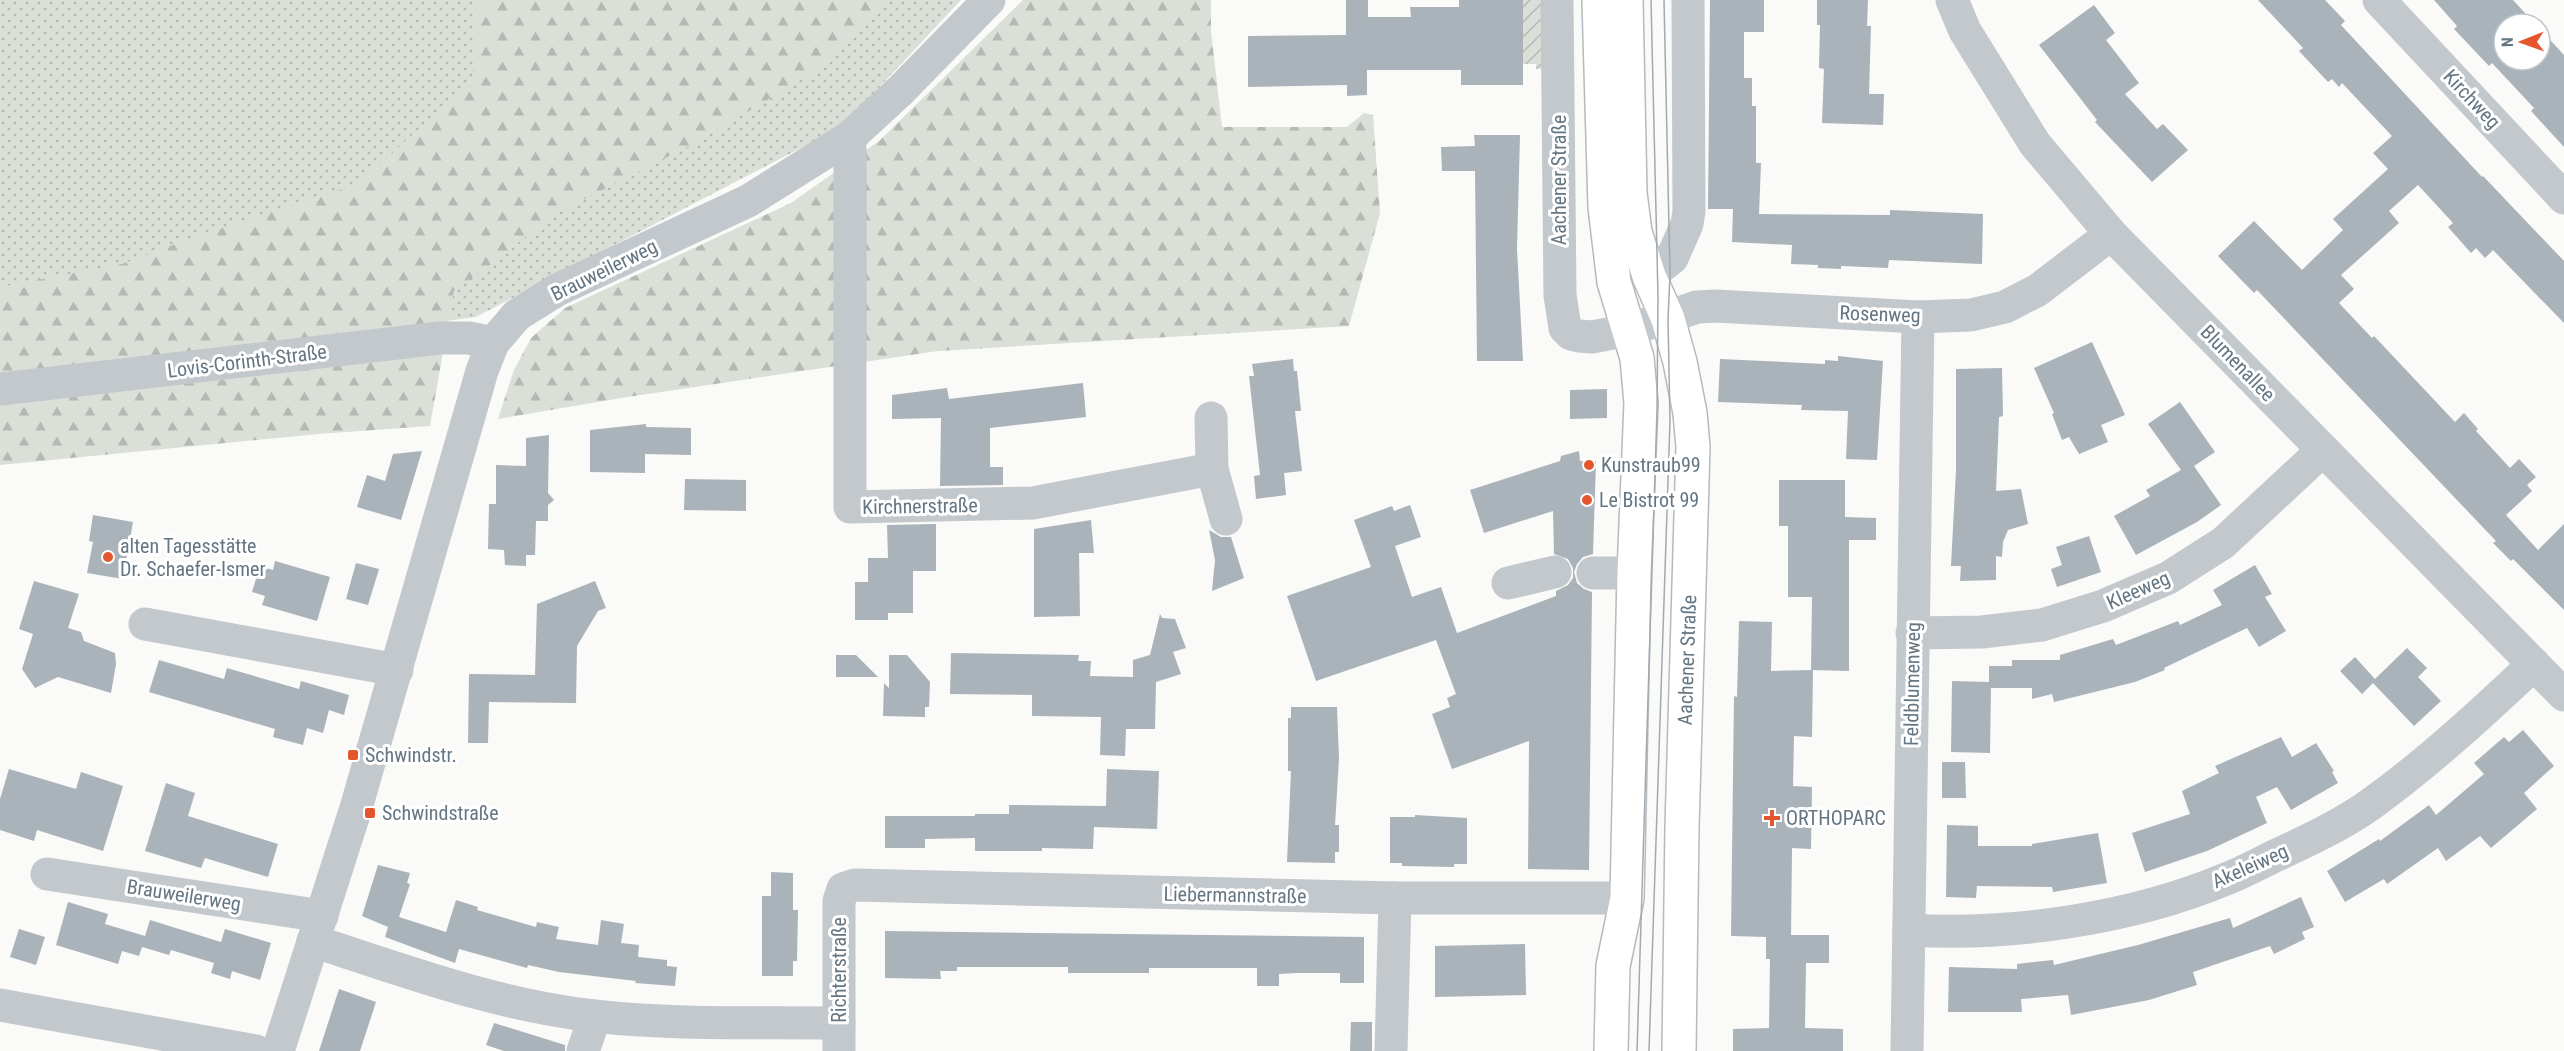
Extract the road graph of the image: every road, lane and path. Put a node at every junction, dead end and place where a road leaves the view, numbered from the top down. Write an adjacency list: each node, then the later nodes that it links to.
1 (989, 0): 8 (street, Brauweilerweg)
2 (1557, 0): 14 (street, Aachener Straße)
3 (1599, 0): 14 (main road)
4 (1626, 0): 11 (main road, Aachener Straße)
5 (1688, 0): 11 (street)
6 (1952, 0): 10 (street, Blumenallee)
7 (2379, 0): 9 (street, Kirchweg)
8 (850, 137): 15 (street, Brauweilerweg); 19 (street, Kirchnerstraße)
9 (2564, 198)
10 (2111, 234): 12 (street, Rosenweg); 18 (street, Blumenallee)
11 (1649, 276): 13 (main road, Aachener Straße)
12 (1918, 317): 13 (street, Rosenweg); 26 (street, Feldblumenweg)
13 (1668, 319): 14 (street, Rosenweg); 44 (main road, Aachener Straße)
14 (1629, 330): 23 (main road)
15 (493, 344): 16 (street, Lovis-Corinth-Straße); 28 (street, Brauweilerweg)
16 (0, 389)
17 (1211, 418): 19 (street)
18 (2323, 450): 26 (street, Kleeweg); 27 (street, Blumenallee)
19 (1212, 469): 20 (street)
20 (1226, 519)
21 (1555, 572): 24 (street)
22 (1593, 573): 23 (street)
23 (1634, 573): 33 (main road)
24 (1508, 583)
25 (145, 624): 28 (street)
26 (1912, 633): 35 (street, Feldblumenweg)
27 (2534, 664): 29 (street, Blumenallee); 35 (street, Akeleiweg)
28 (397, 670): 34 (street, Brauweilerweg)
29 (2564, 695)
30 (47, 874): 34 (street, Brauweilerweg)
31 (843, 889): 32 (street, Liebermannstraße); 38 (street, Richterstraße)
32 (1395, 898): 33 (street, Liebermannstraße); 42 (street)
33 (1627, 898): 43 (main road)
34 (317, 928): 37 (street); 40 (street, Brauweilerweg)
35 (1909, 930): 45 (street, Feldblumenweg)
36 (0, 1005): 39 (street)
37 (595, 1016): 38 (street); 41 (street)
38 (839, 1037)
39 (256, 1051)
40 (278, 1051)
41 (583, 1051)
42 (1392, 1051)
43 (1611, 1051)
44 (1679, 1051)
45 (1907, 1051)

